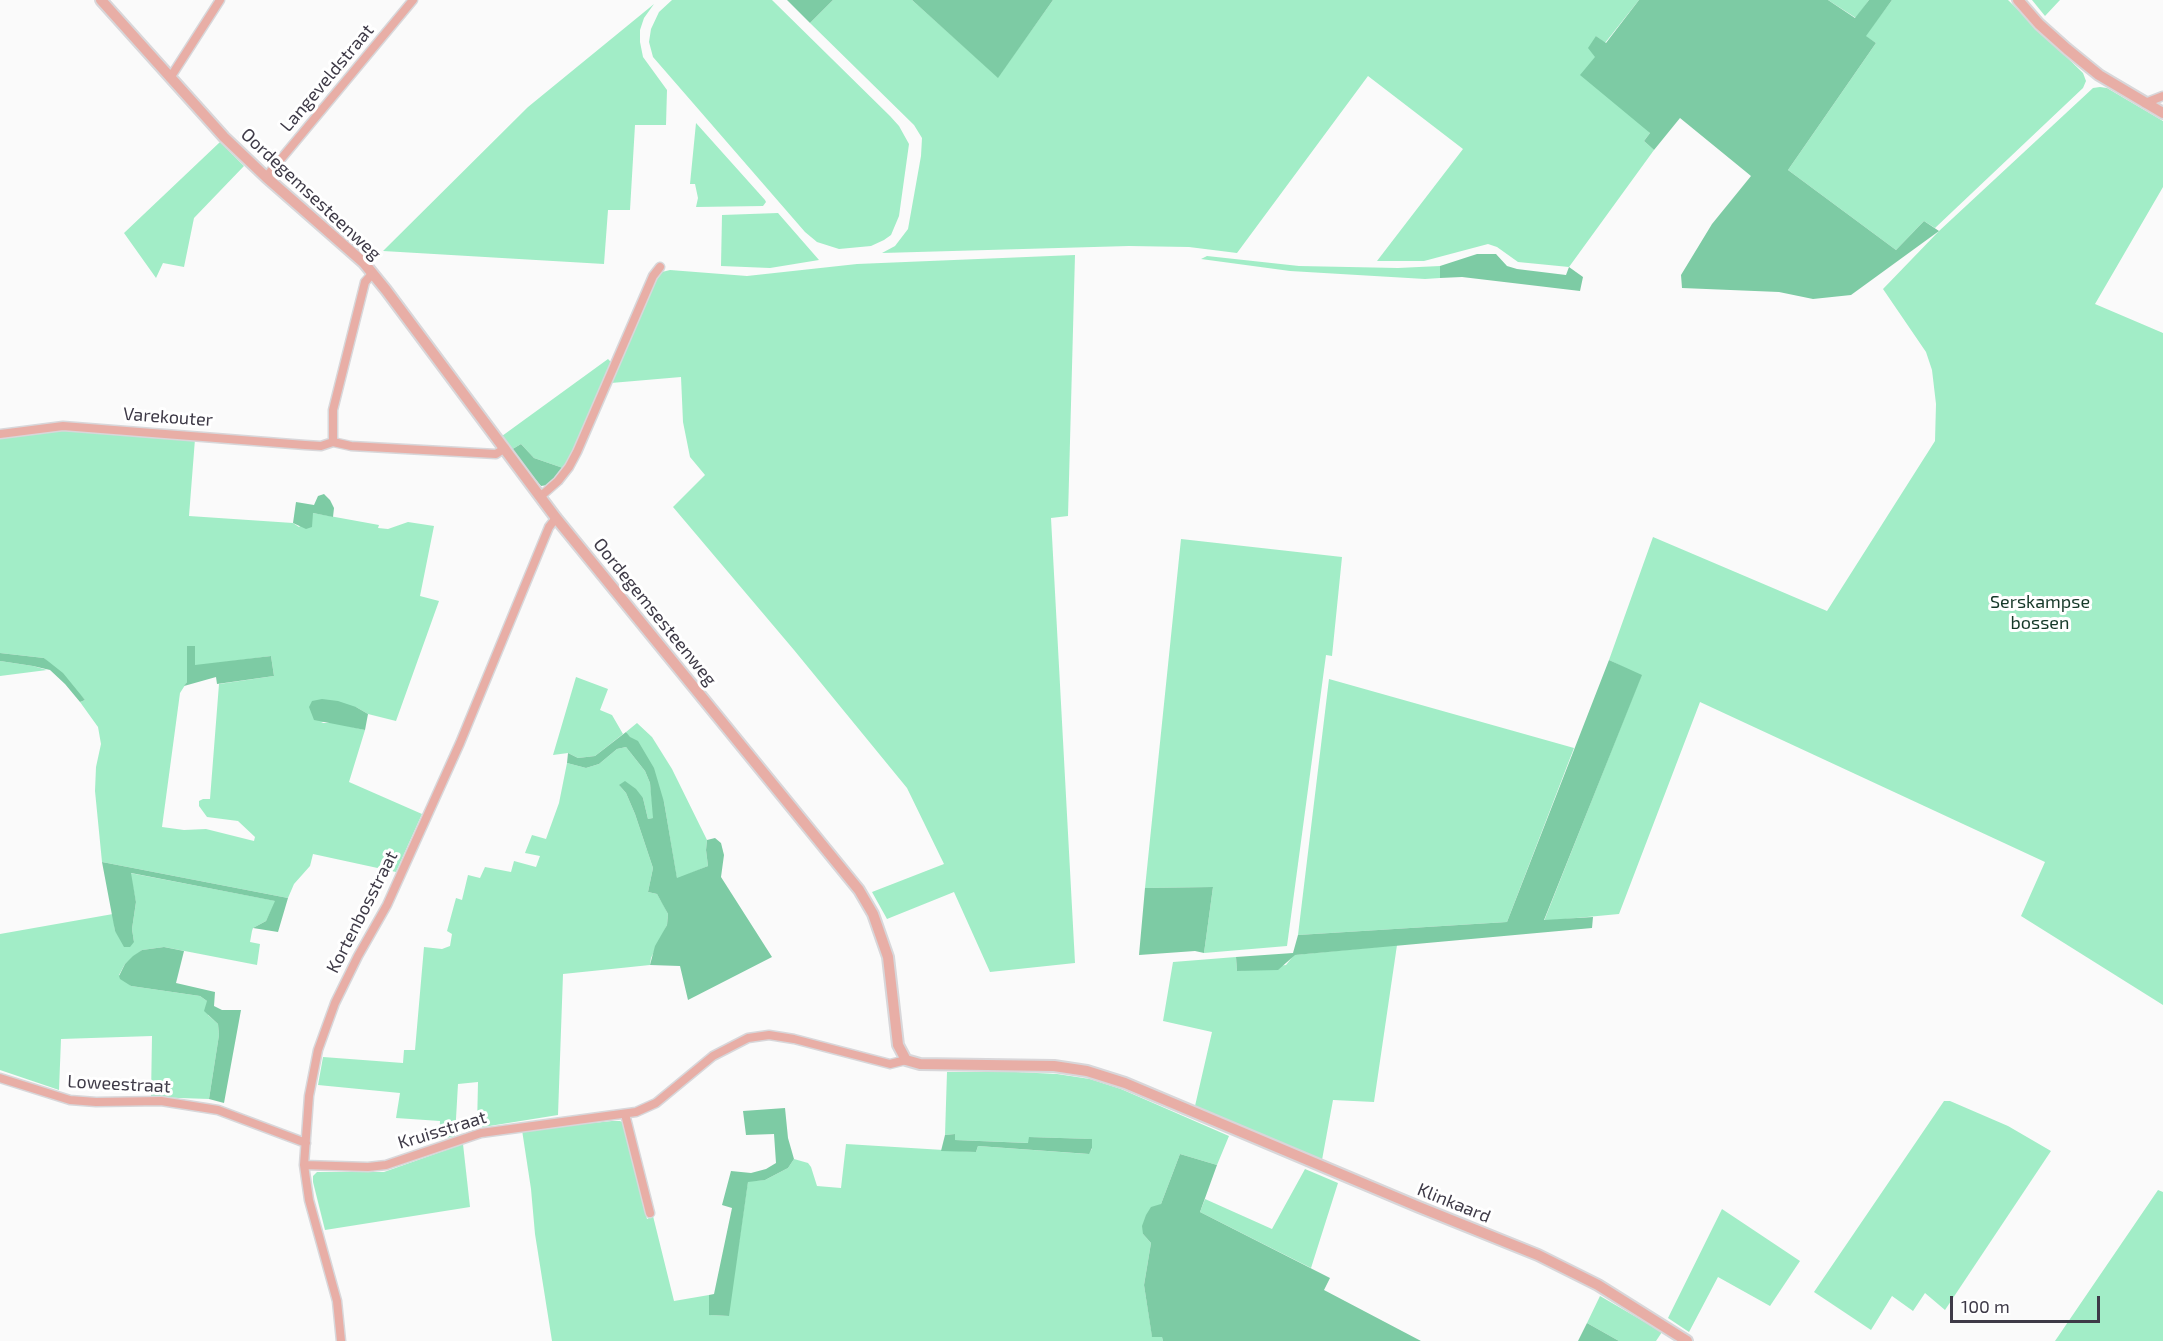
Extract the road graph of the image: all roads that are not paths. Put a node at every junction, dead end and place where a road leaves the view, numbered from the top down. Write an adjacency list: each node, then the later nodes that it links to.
1 (100, 0): 5 (street, Oordegemsesteenweg)
2 (220, 0): 5 (street)
3 (413, 0): 9 (street, Langeveldstraat)
4 (2018, 0): 7 (street)
5 (170, 78): 9 (street, Oordegemsesteenweg)
6 (2163, 96): 7 (street)
7 (2145, 103): 8 (street)
8 (2163, 113)
9 (266, 177): 11 (street, Oordegemsesteenweg)
10 (660, 267): 15 (street)
11 (372, 274): 13 (street); 14 (street, Oordegemsesteenweg)
12 (0, 434): 13 (street, Varekouter)
13 (333, 442): 14 (street, Varekouter)
14 (505, 448): 15 (street, Oordegemsesteenweg)
15 (541, 496): 16 (street, Oordegemsesteenweg)
16 (556, 518): 17 (street, Oordegemsesteenweg); 20 (street, Kortenbosstraat)
17 (906, 1060): 19 (street, Kruisstraat); 24 (street, Klinkaard)
18 (0, 1078): 20 (street, Loweestraat)
19 (625, 1114): 21 (street, Kruisstraat); 22 (street)
20 (306, 1143): 21 (street, Kortenbosstraat)
21 (304, 1165): 23 (street, Kortenbosstraat)
22 (650, 1213)
23 (341, 1341)
24 (1687, 1341)

